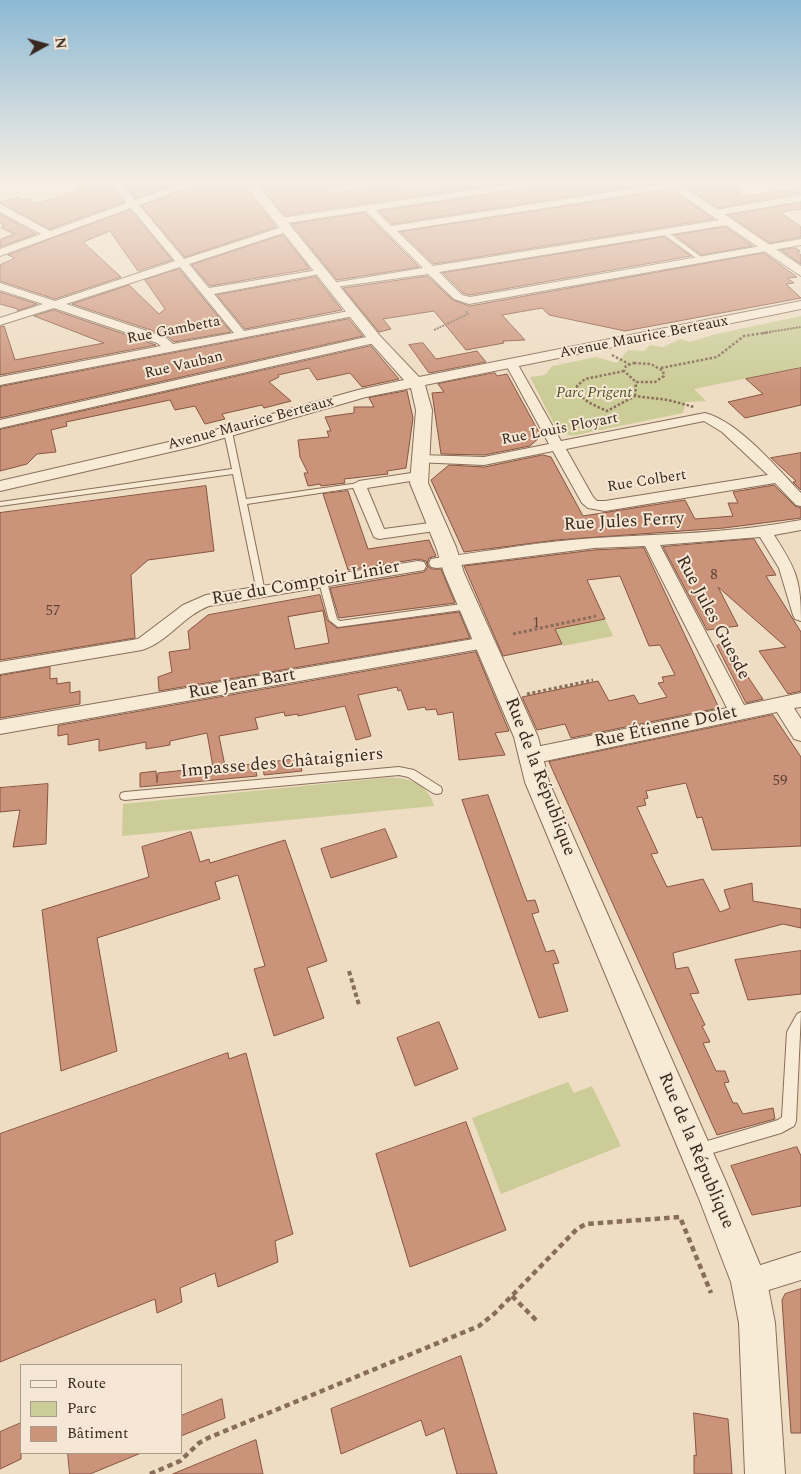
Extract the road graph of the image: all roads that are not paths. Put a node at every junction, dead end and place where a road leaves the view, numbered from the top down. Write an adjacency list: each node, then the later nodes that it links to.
1 (173, 252): 10 (street)
2 (210, 252): 10 (street)
3 (305, 252): 12 (street, Rue de la République)
4 (412, 252): 11 (street)
5 (542, 252): 11 (street)
6 (691, 252): 9 (lane)
7 (746, 252): 9 (street)
8 (772, 252): 13 (street)
9 (702, 260): 17 (street)
10 (182, 262): 16 (street); 18 (street)
11 (430, 270): 15 (street); 17 (street)
12 (320, 271): 15 (street, Rue de la République); 16 (street)
13 (801, 272)
14 (0, 286): 18 (street)
15 (332, 286): 21 (street, Rue de la République)
16 (207, 292): 24 (street)
17 (465, 300)
18 (55, 304): 23 (street); 26 (street)
19 (801, 305): 22 (street, Avenue Maurice Berteaux)
20 (801, 310): 22 (street, Avenue Maurice Berteaux)
21 (354, 313): 24 (street, Rue Gambetta); 25 (street, Rue de la République)
22 (755, 316): 27 (street, Avenue Maurice Berteaux)
23 (0, 322)
24 (241, 334): 26 (street, Rue Gambetta)
25 (375, 339): 29 (street, Rue de la République); 31 (street, Rue Vauban)
26 (170, 348): 28 (street, Rue Gambetta)
27 (507, 364): 29 (street, Avenue Maurice Berteaux); 33 (street, Rue Colbert)
28 (0, 381)
29 (414, 381): 32 (street, Avenue Maurice Berteaux); 34 (street, Rue de la République)
30 (706, 417): 33 (street, Rue Louis Ployart); 36 (street)
31 (0, 424)
32 (228, 429): 35 (lane); 37 (street, Avenue Maurice Berteaux); 39 (street, Avenue Maurice Berteaux)
33 (558, 448): 34 (street, Rue Louis Ployart); 36 (street, Rue Colbert)
34 (419, 468): 38 (street, Rue Louis Ployart); 44 (street, Rue de la République)
35 (237, 471): 40 (lane); 42 (lane)
36 (779, 478): 41 (street)
37 (0, 479)
38 (359, 485): 40 (lane); 44 (street)
39 (0, 486)
40 (243, 502): 50 (lane)
41 (801, 502)
42 (0, 504)
43 (801, 525): 45 (street, Rue Jules Ferry)
44 (437, 527): 47 (street, Rue de la République)
45 (765, 532): 46 (street, Rue Jules Ferry); 52 (street)
46 (650, 542): 47 (street, Rue Jules Ferry); 57 (street, Rue Jules Guesde)
47 (444, 562): 51 (street, Rue de la République)
48 (418, 566): 49 (street, Rue du Comptoir Linier)
49 (323, 582): 50 (street, Rue du Comptoir Linier); 51 (lane)
50 (261, 592): 54 (street, Rue du Comptoir Linier)
51 (468, 606): 53 (street, Rue de la République)
52 (801, 615)
53 (485, 643): 58 (street, Rue Jean Bart); 60 (street, Rue de la République)
54 (0, 668)
55 (801, 700): 56 (street, Rue Étienne Dolet)
56 (781, 704): 57 (street, Rue Étienne Dolet); 59 (street)
57 (739, 713): 60 (street, Rue Étienne Dolet)
58 (0, 727)
59 (801, 734)
60 (532, 756): 64 (street, Rue de la République)
61 (437, 790): 62 (lane, Impasse des Châtaigniers)
62 (125, 796)
63 (801, 1018): 64 (lane)
64 (696, 1151): 66 (street, Rue de la République)
65 (801, 1266): 66 (street)
66 (749, 1282): 67 (street, Rue de la République)
67 (765, 1474)

